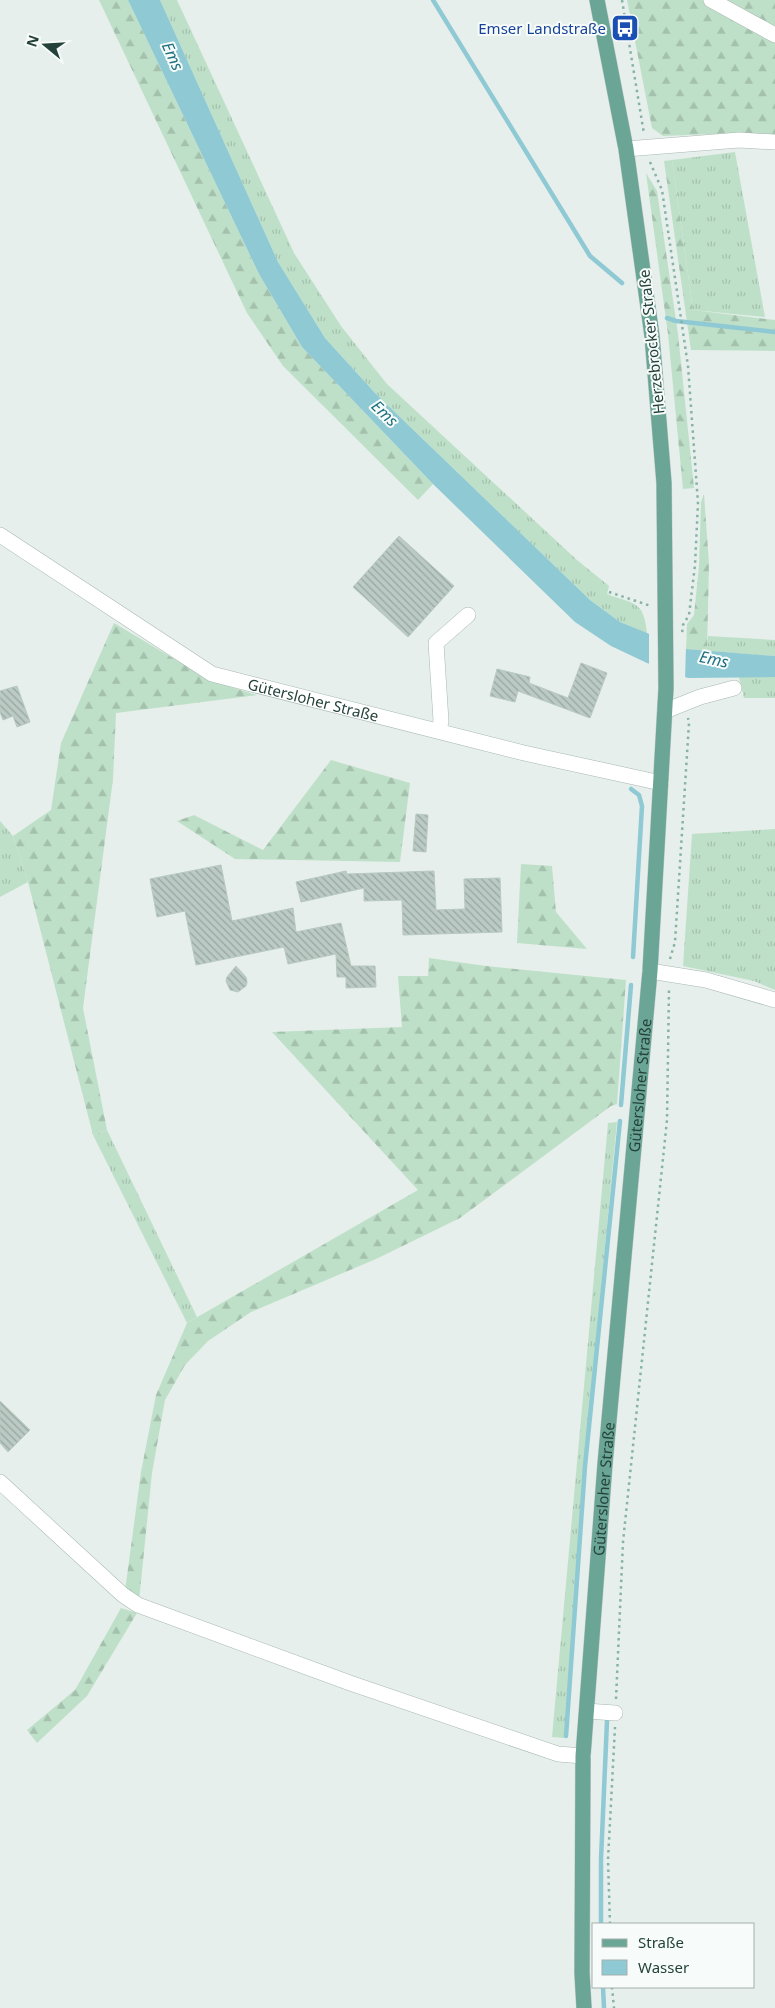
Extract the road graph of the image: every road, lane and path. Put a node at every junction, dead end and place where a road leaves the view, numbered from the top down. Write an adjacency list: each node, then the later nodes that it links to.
1 (597, 0): 7 (main road, Herzebrocker Straße)
2 (622, 0): 6 (path)
3 (712, 0): 4 (street)
4 (775, 35)
5 (775, 142): 6 (street)
6 (646, 147): 7 (street); 12 (path)
7 (626, 149): 11 (main road, Herzebrocker Straße)
8 (0, 534): 17 (street, Gütersloher Straße)
9 (609, 592): 11 (path)
10 (468, 615): 17 (street)
11 (666, 618): 13 (main road, Herzebrocker Straße)
12 (682, 633)
13 (666, 688): 16 (main road, Gütersloher Straße)
14 (734, 688): 15 (street)
15 (685, 703): 16 (street); 20 (path)
16 (665, 711): 18 (main road, Gütersloher Straße)
17 (439, 730): 18 (street, Gütersloher Straße)
18 (662, 782): 19 (main road, Gütersloher Straße)
19 (650, 971): 20 (street); 23 (main road, Gütersloher Straße)
20 (670, 974): 21 (street); 24 (path)
21 (775, 1000)
22 (0, 1482): 25 (street)
23 (586, 1711): 24 (street); 25 (main road, Gütersloher Straße)
24 (615, 1713): 26 (path)
25 (583, 1756): 28 (main road, Gütersloher Straße)
26 (610, 1923)
27 (612, 1988): 29 (path)
28 (584, 2008)
29 (614, 2008)

